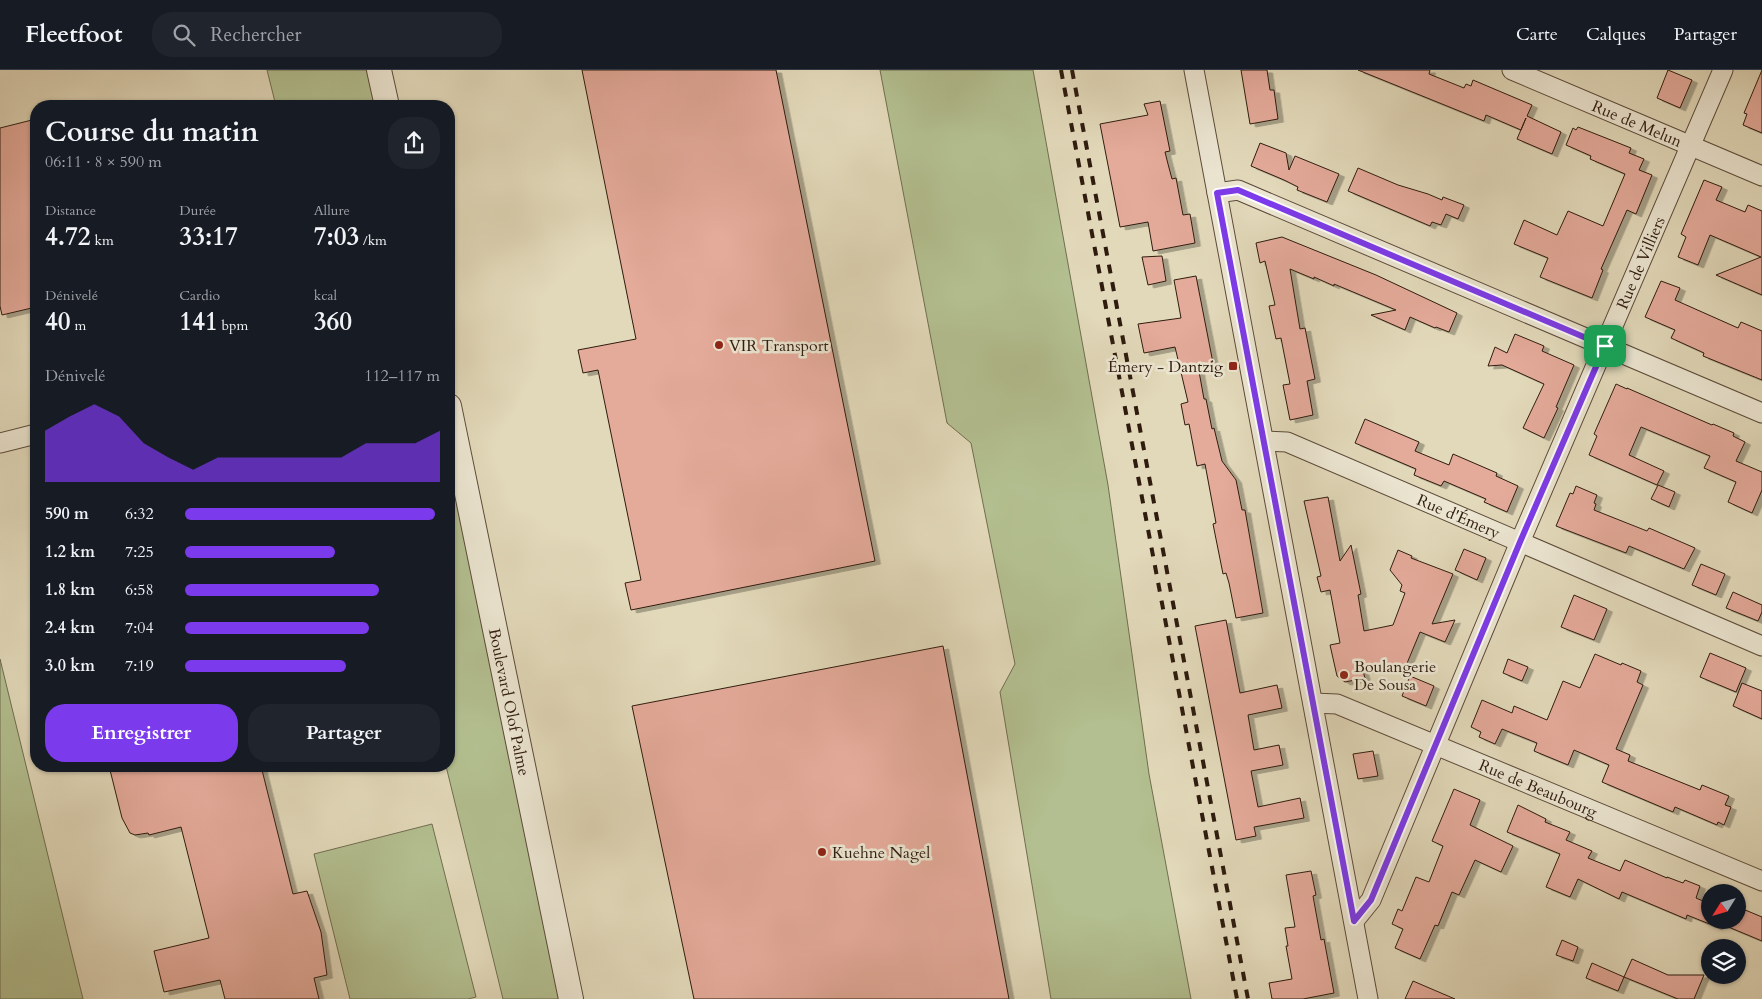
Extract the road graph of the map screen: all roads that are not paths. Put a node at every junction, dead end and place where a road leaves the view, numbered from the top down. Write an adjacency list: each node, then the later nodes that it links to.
1 (380, 70): 5 (street)
2 (1194, 70): 8 (street)
3 (1512, 70): 6 (street, Rue de Melun)
4 (1723, 70): 6 (street, Rue de Villiers)
5 (386, 100)
6 (1691, 146): 7 (street, Rue de Melun); 9 (street, Rue de Villiers)
7 (1762, 176)
8 (1217, 193): 9 (street); 13 (street)
9 (1605, 346): 10 (street); 15 (street, Rue de Villiers)
10 (1762, 413)
11 (455, 435): 21 (street, Boulevard Olof Palme)
12 (30, 436): 14 (street)
13 (1264, 442): 15 (street, Rue d'Émery); 17 (street)
14 (0, 443)
15 (1520, 542): 16 (street, Rue d'Émery); 18 (street, Rue de Villiers)
16 (1762, 646)
17 (1313, 703): 18 (street, Rue de Beaubourg); 20 (street)
18 (1437, 744): 19 (street, Rue de Beaubourg); 20 (street, Rue de Villiers)
19 (1762, 881)
20 (1354, 921): 22 (street)
21 (571, 999)
22 (1368, 999)

